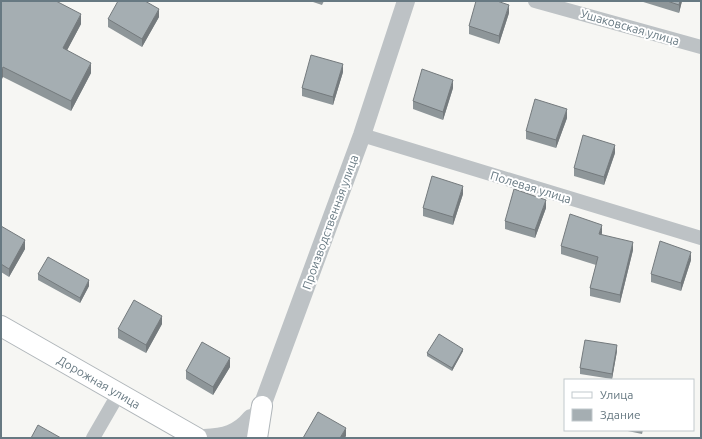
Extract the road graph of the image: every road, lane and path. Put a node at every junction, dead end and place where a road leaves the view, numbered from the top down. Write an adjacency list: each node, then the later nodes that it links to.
1 (406, 1): 4 (street, Производственная улица)
2 (535, 1): 3 (street, Ушаковская улица)
3 (701, 47)
4 (362, 136): 5 (street, Полевая улица); 8 (street, Производственная улица)
5 (701, 238)
6 (1, 326): 7 (main road, Дорожная улица)
7 (119, 393): 9 (street); 10 (main road, Дорожная улица)
8 (262, 406): 11 (street); 12 (street, Производственная улица); 13 (main road)
9 (93, 438)
10 (197, 438)
11 (204, 438)
12 (244, 438)
13 (256, 438)

